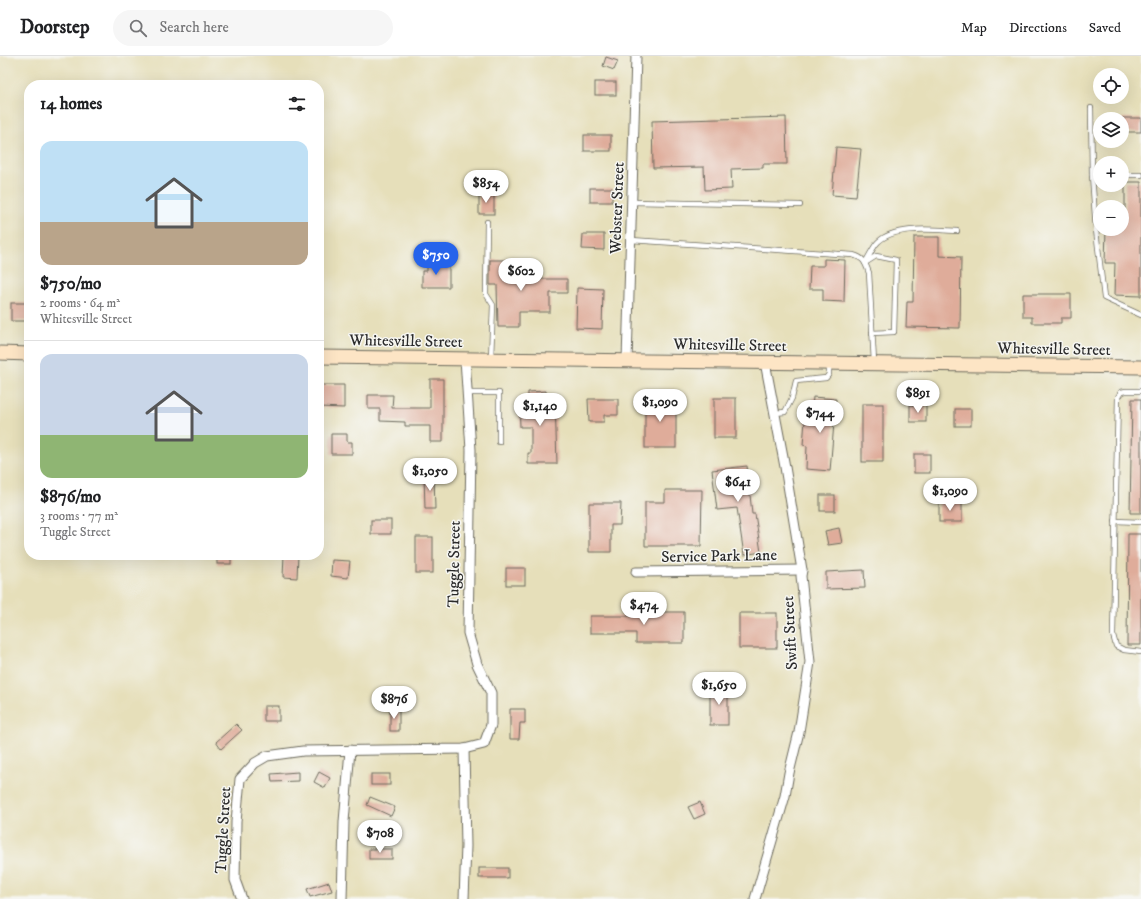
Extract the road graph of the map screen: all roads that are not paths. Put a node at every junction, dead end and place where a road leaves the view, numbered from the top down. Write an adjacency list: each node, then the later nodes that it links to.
1 (635, 56): 6 (street, Webster Street)
2 (1091, 108): 3 (lane)
3 (1092, 175): 12 (lane)
4 (1129, 175): 5 (lane)
5 (1141, 175)
6 (632, 202): 7 (lane); 10 (street, Webster Street)
7 (800, 205)
8 (487, 222): 18 (lane)
9 (957, 231): 11 (lane)
10 (631, 240): 11 (lane); 19 (street, Webster Street)
11 (865, 263): 13 (lane); 13 (lane)
12 (1141, 315)
13 (872, 332): 22 (lane)
14 (0, 353): 15 (main road)
15 (24, 354)
16 (324, 357): 17 (main road, Whitesville Street)
17 (465, 359): 18 (main road, Whitesville Street); 25 (street, Tuggle Street)
18 (491, 359): 19 (main road, Whitesville Street)
19 (627, 361): 20 (main road, Whitesville Street)
20 (765, 362): 21 (main road, Whitesville Street); 26 (street, Swift Street)
21 (830, 363): 22 (main road, Whitesville Street); 26 (lane)
22 (874, 364): 23 (main road, Whitesville Street)
23 (1141, 367)
24 (1141, 391): 28 (lane)
25 (468, 393): 27 (lane); 33 (street, Tuggle Street)
26 (775, 414): 30 (street, Swift Street)
27 (499, 442)
28 (1115, 521): 29 (lane); 32 (lane)
29 (1141, 522)
30 (802, 570): 31 (street, Service Park Lane); 38 (street, Swift Street)
31 (636, 572)
32 (1141, 652)
33 (464, 749): 34 (street, Tuggle Street); 37 (street)
34 (350, 750): 35 (street, Tuggle Street); 36 (street)
35 (242, 899)
36 (342, 899)
37 (464, 899)
38 (755, 899)

